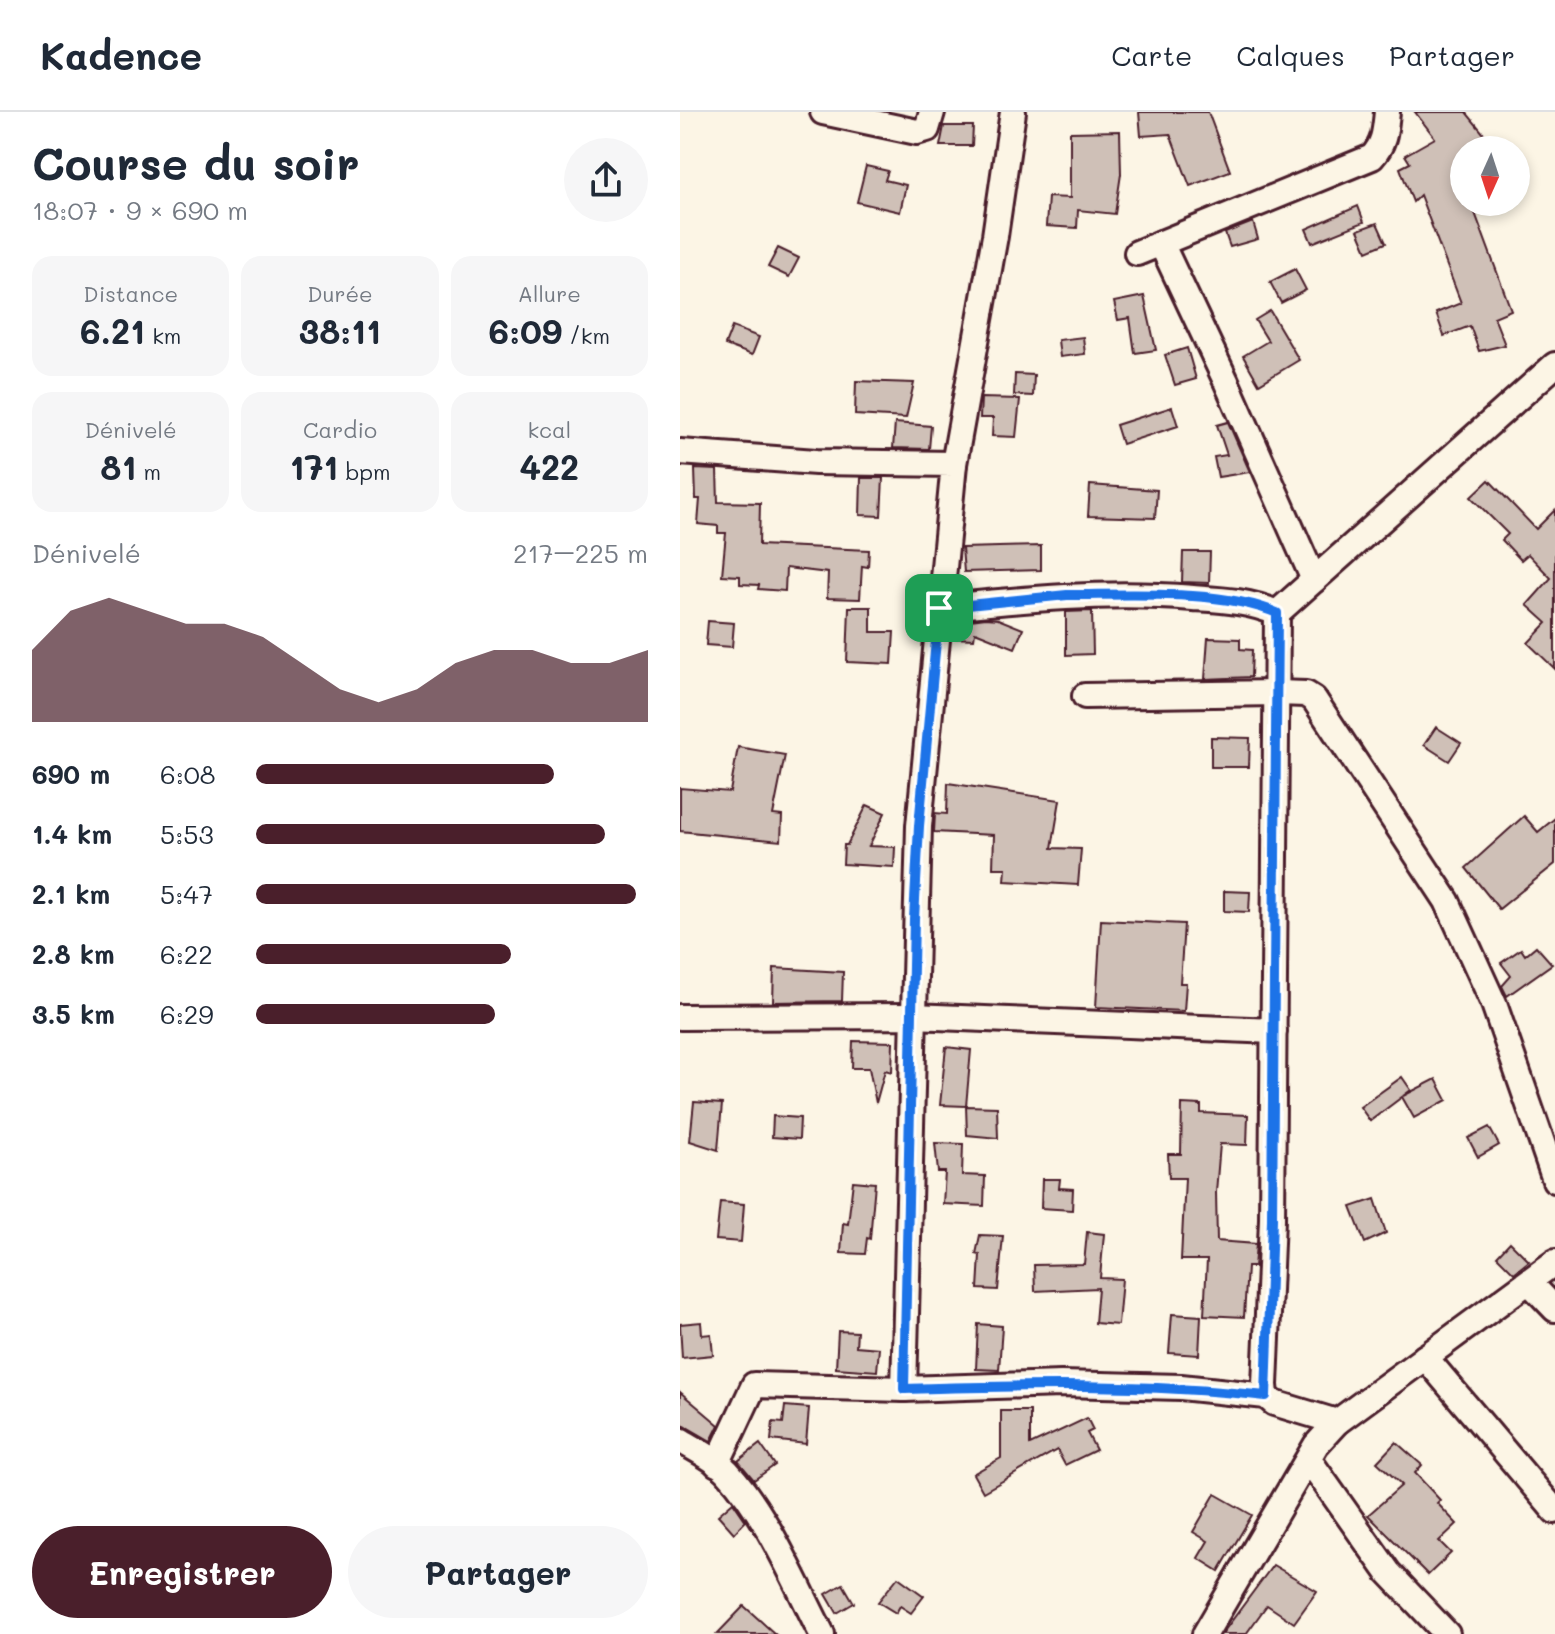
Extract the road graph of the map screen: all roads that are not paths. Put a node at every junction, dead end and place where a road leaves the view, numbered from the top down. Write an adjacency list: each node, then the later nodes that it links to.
1 (823, 112): 4 (street)
2 (1013, 112): 9 (street)
3 (1387, 112): 5 (street)
4 (935, 114)
5 (1161, 243): 6 (street); 10 (street)
6 (1137, 253)
7 (1553, 371): 10 (street)
8 (680, 452): 9 (street)
9 (954, 464): 11 (street)
10 (1314, 580): 12 (street)
11 (939, 608): 12 (street); 15 (street)
12 (1277, 613): 13 (street)
13 (1277, 693): 14 (street); 17 (street); 18 (street)
14 (1085, 696)
15 (913, 1016): 16 (street); 17 (street); 23 (street)
16 (680, 1017)
17 (1274, 1031): 24 (street)
18 (1555, 1180)
19 (1555, 1262): 20 (street)
20 (1529, 1282): 21 (street); 22 (street)
21 (1555, 1309)
22 (1425, 1357): 25 (street); 29 (street)
23 (904, 1389): 24 (street); 28 (street)
24 (1266, 1396): 25 (street)
25 (1337, 1422): 27 (street)
26 (680, 1440): 28 (street)
27 (1309, 1460): 31 (street); 32 (street)
28 (717, 1464): 30 (street)
29 (1555, 1511)
30 (822, 1634)
31 (1205, 1634)
32 (1447, 1634)

